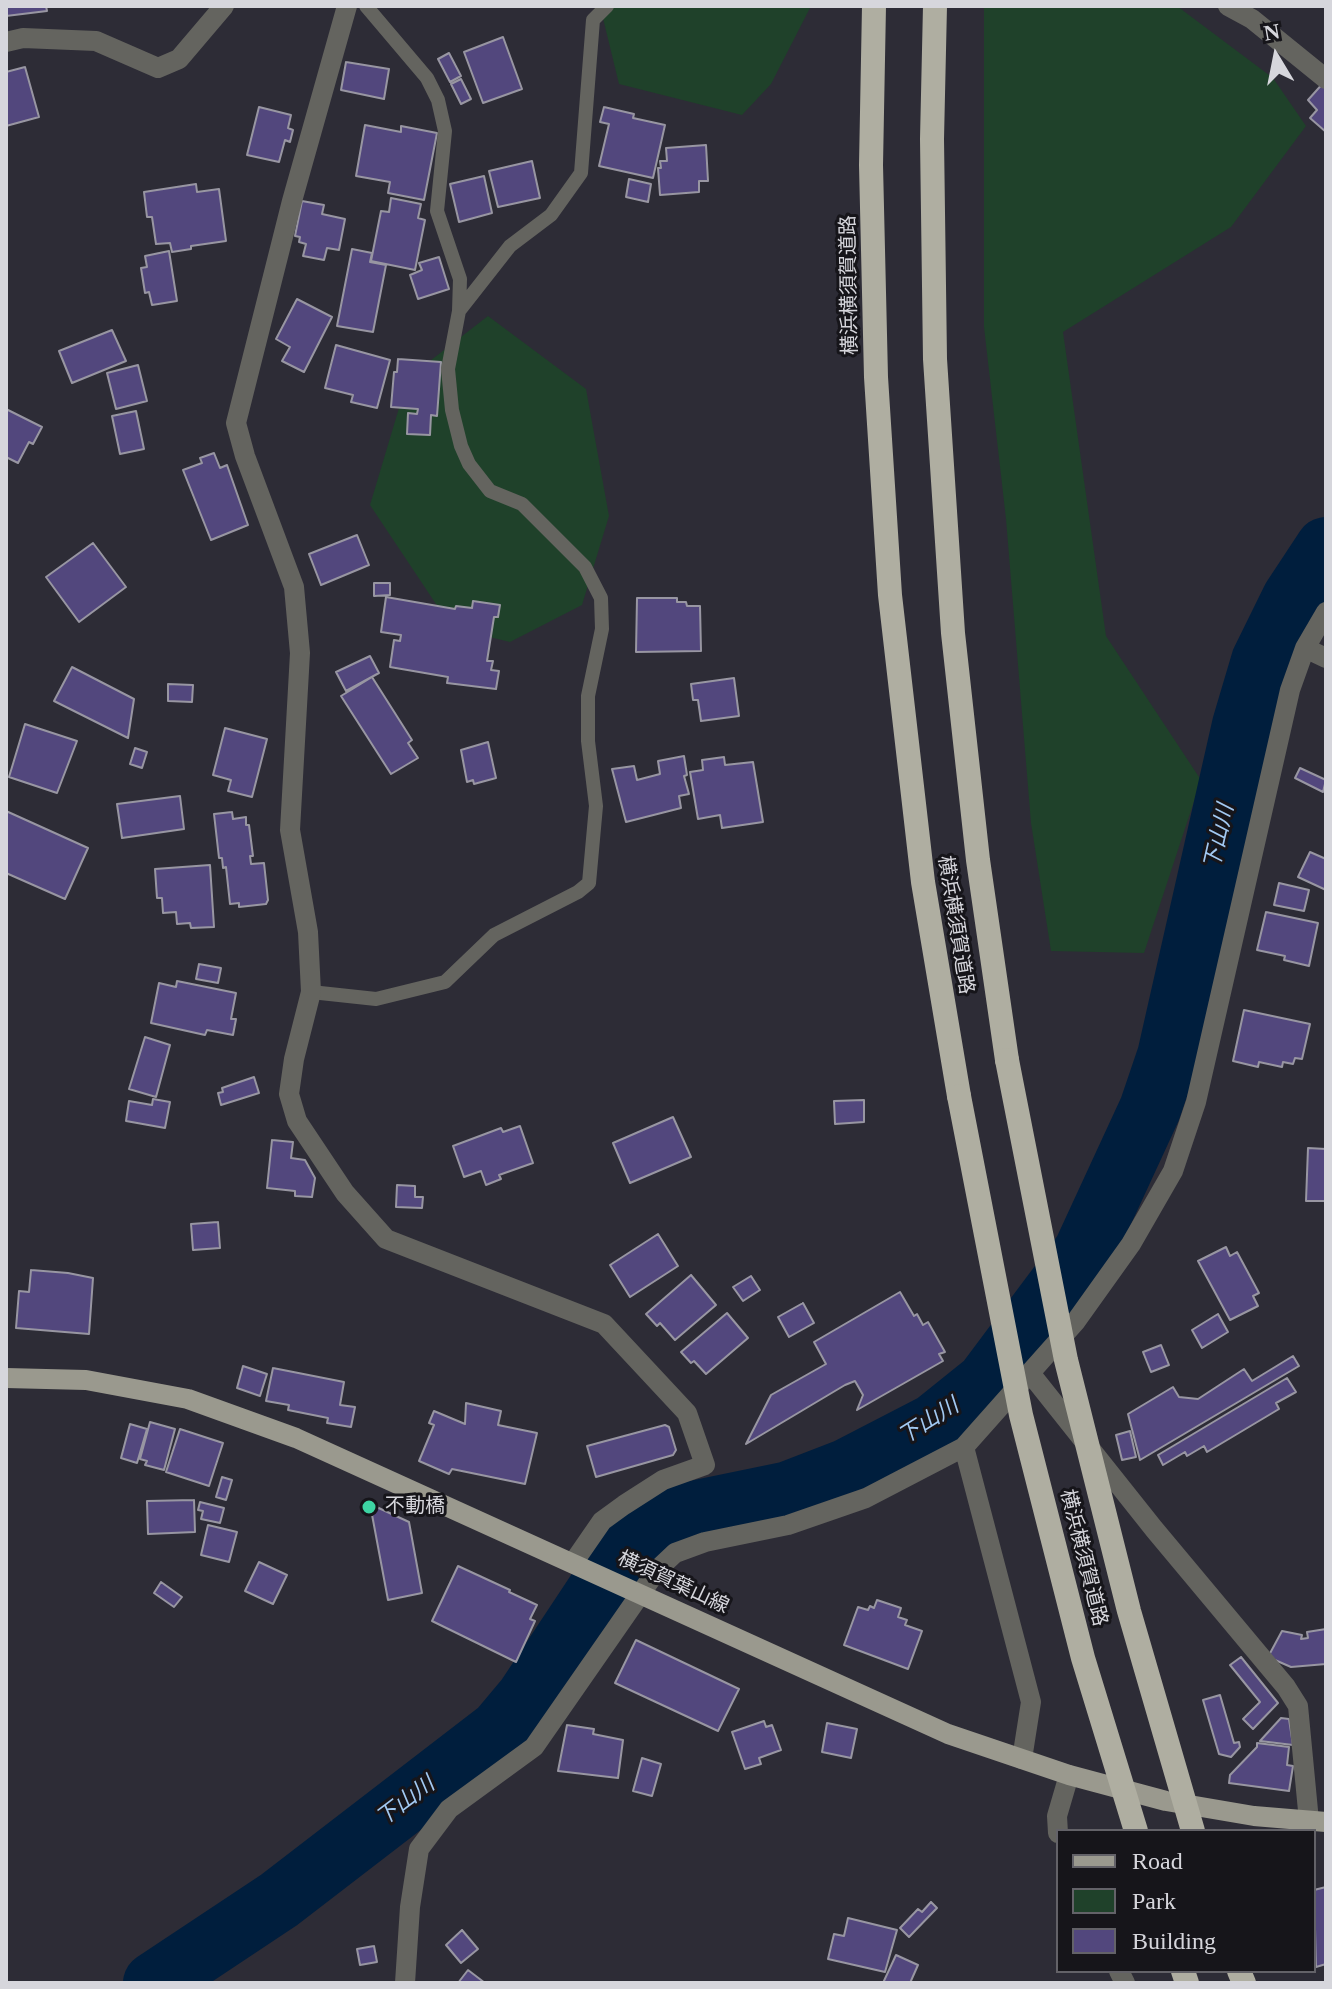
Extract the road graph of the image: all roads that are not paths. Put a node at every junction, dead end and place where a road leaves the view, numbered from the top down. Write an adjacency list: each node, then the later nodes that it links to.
1 (224, 6): 8 (street)
2 (347, 6): 14 (street)
3 (366, 6): 10 (lane)
4 (607, 6): 10 (lane)
5 (874, 6): 24 (highway, 横浜横須賀道路, bridge)
6 (935, 6): 25 (highway, 横浜横須賀道路, bridge)
7 (1228, 6): 9 (street)
8 (6, 42)
9 (1326, 79)
10 (459, 311): 14 (lane)
11 (1326, 612): 12 (street)
12 (1305, 648): 13 (street); 15 (street)
13 (1326, 658)
14 (311, 992): 18 (street)
15 (1030, 1373): 17 (street); 22 (street)
16 (6, 1378): 18 (main road, 横須賀葉山線)
17 (964, 1447): 19 (street); 20 (street)
18 (577, 1565): 19 (main road, 横須賀葉山線)
19 (631, 1591): 20 (main road, 横須賀葉山線); 26 (street)
20 (1022, 1759): 21 (main road, 横須賀葉山線)
21 (1069, 1775): 22 (main road, 横須賀葉山線); 23 (street)
22 (1318, 1822)
23 (1058, 1829)
24 (1135, 1829)
25 (1192, 1829)
26 (405, 1983)

